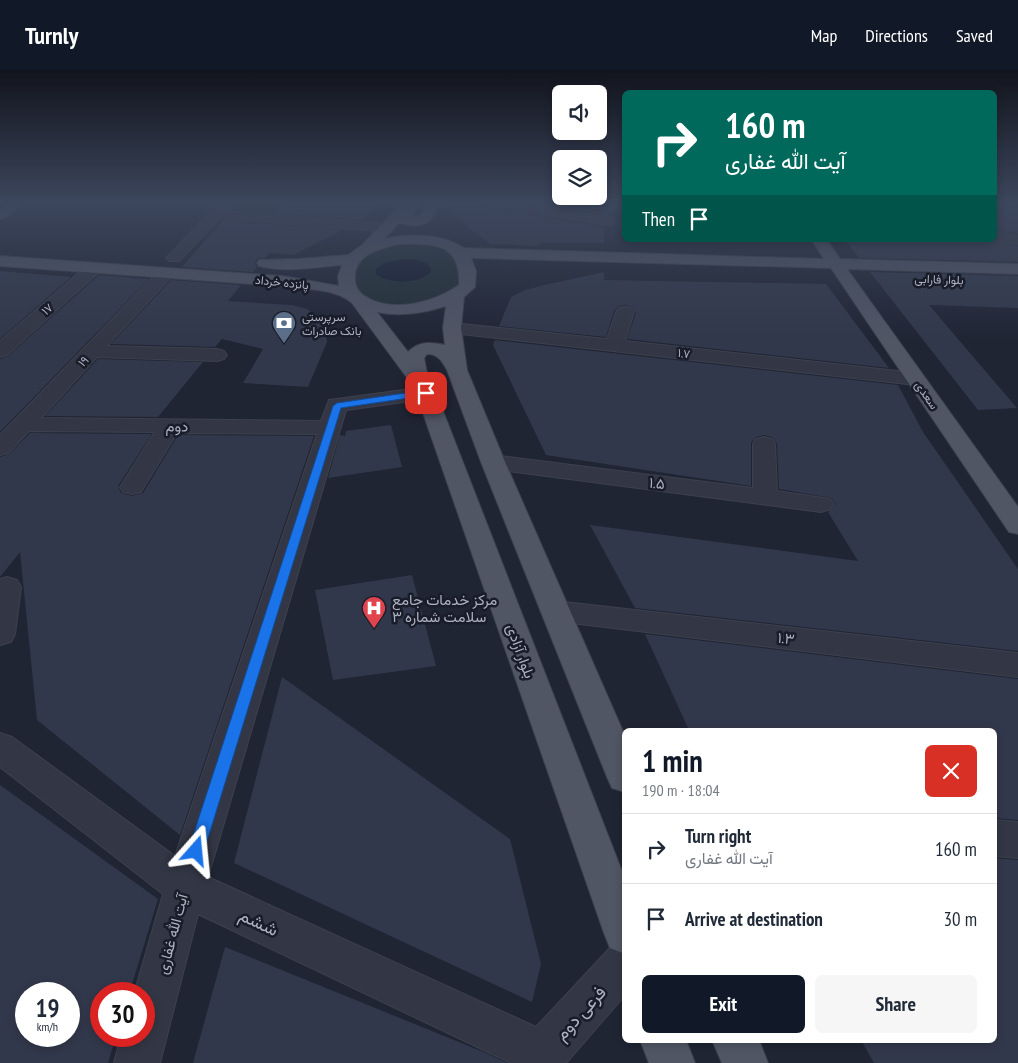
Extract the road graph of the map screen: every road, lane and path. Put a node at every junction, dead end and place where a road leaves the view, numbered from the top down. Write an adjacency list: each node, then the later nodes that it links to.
1 (183, 247): 11 (street, ۱۹)
2 (451, 247): 5 (main road)
3 (824, 247): 14 (main road, سعدی)
4 (367, 248): 7 (main road)
5 (461, 253): 10 (main road, بلوار فارابی); 16 (main road)
6 (193, 259): 11 (main road, پانزده خرداد)
7 (354, 259): 12 (main road, پانزده خرداد); 19 (main road)
8 (0, 262): 13 (main road, پانزده خرداد)
9 (252, 262): 12 (main road, پانزده خرداد)
10 (517, 262): 14 (main road, بلوار فارابی); 16 (main road, بلوار فارابی)
11 (168, 263): 13 (main road, پانزده خرداد); 17 (main road, پانزده خرداد); 24 (street, ۱۹)
12 (297, 264): 17 (main road)
13 (94, 268): 25 (street, ۱۷)
14 (840, 270): 15 (main road, بلوار فارابی); 18 (main road, بلوار فارابی); 28 (main road, سعدی)
15 (1018, 270)
16 (470, 273): 20 (main road)
17 (282, 281): 19 (main road, پانزده خرداد)
18 (1018, 282)
19 (356, 296): 20 (main road); 29 (main road, بلوار آزادی)
20 (456, 296): 22 (main road)
21 (625, 312): 23 (street)
22 (452, 328): 23 (street, ۱.۷); 27 (main road)
23 (614, 345): 28 (street, ۱.۷)
24 (92, 350): 26 (street); 30 (street, ۱۹)
25 (0, 351)
26 (217, 355)
27 (457, 370): 29 (main road); 35 (main road)
28 (916, 379): 39 (main road, سعدی)
29 (422, 386): 32 (street, آیت الله غفاری); 49 (main road, بلوار آزادی)
30 (23, 424): 31 (street, دوم); 34 (street, ۱۹)
31 (170, 426): 32 (street, دوم); 36 (street)
32 (330, 428): 48 (street, آیت الله غفاری)
33 (764, 444): 37 (street)
34 (0, 448)
35 (493, 462): 37 (street, ۱.۵); 41 (main road)
36 (132, 487)
37 (765, 497): 38 (street, ۱.۵)
38 (821, 504)
39 (1018, 526)
40 (7, 587): 42 (street)
41 (555, 611): 43 (street, ۱.۳); 45 (main road)
42 (0, 634)
43 (1018, 665)
44 (0, 747): 48 (street, ششم)
45 (622, 770)
46 (997, 838): 47 (street)
47 (1018, 840)
48 (184, 888): 53 (street, ششم); 54 (street, آیت الله غفاری)
49 (622, 925)
50 (622, 967): 53 (street, فرعی دوم)
51 (665, 1043): 55 (main road)
52 (736, 1043): 56 (main road)
53 (539, 1058)
54 (137, 1063)
55 (672, 1063)
56 (745, 1063)

